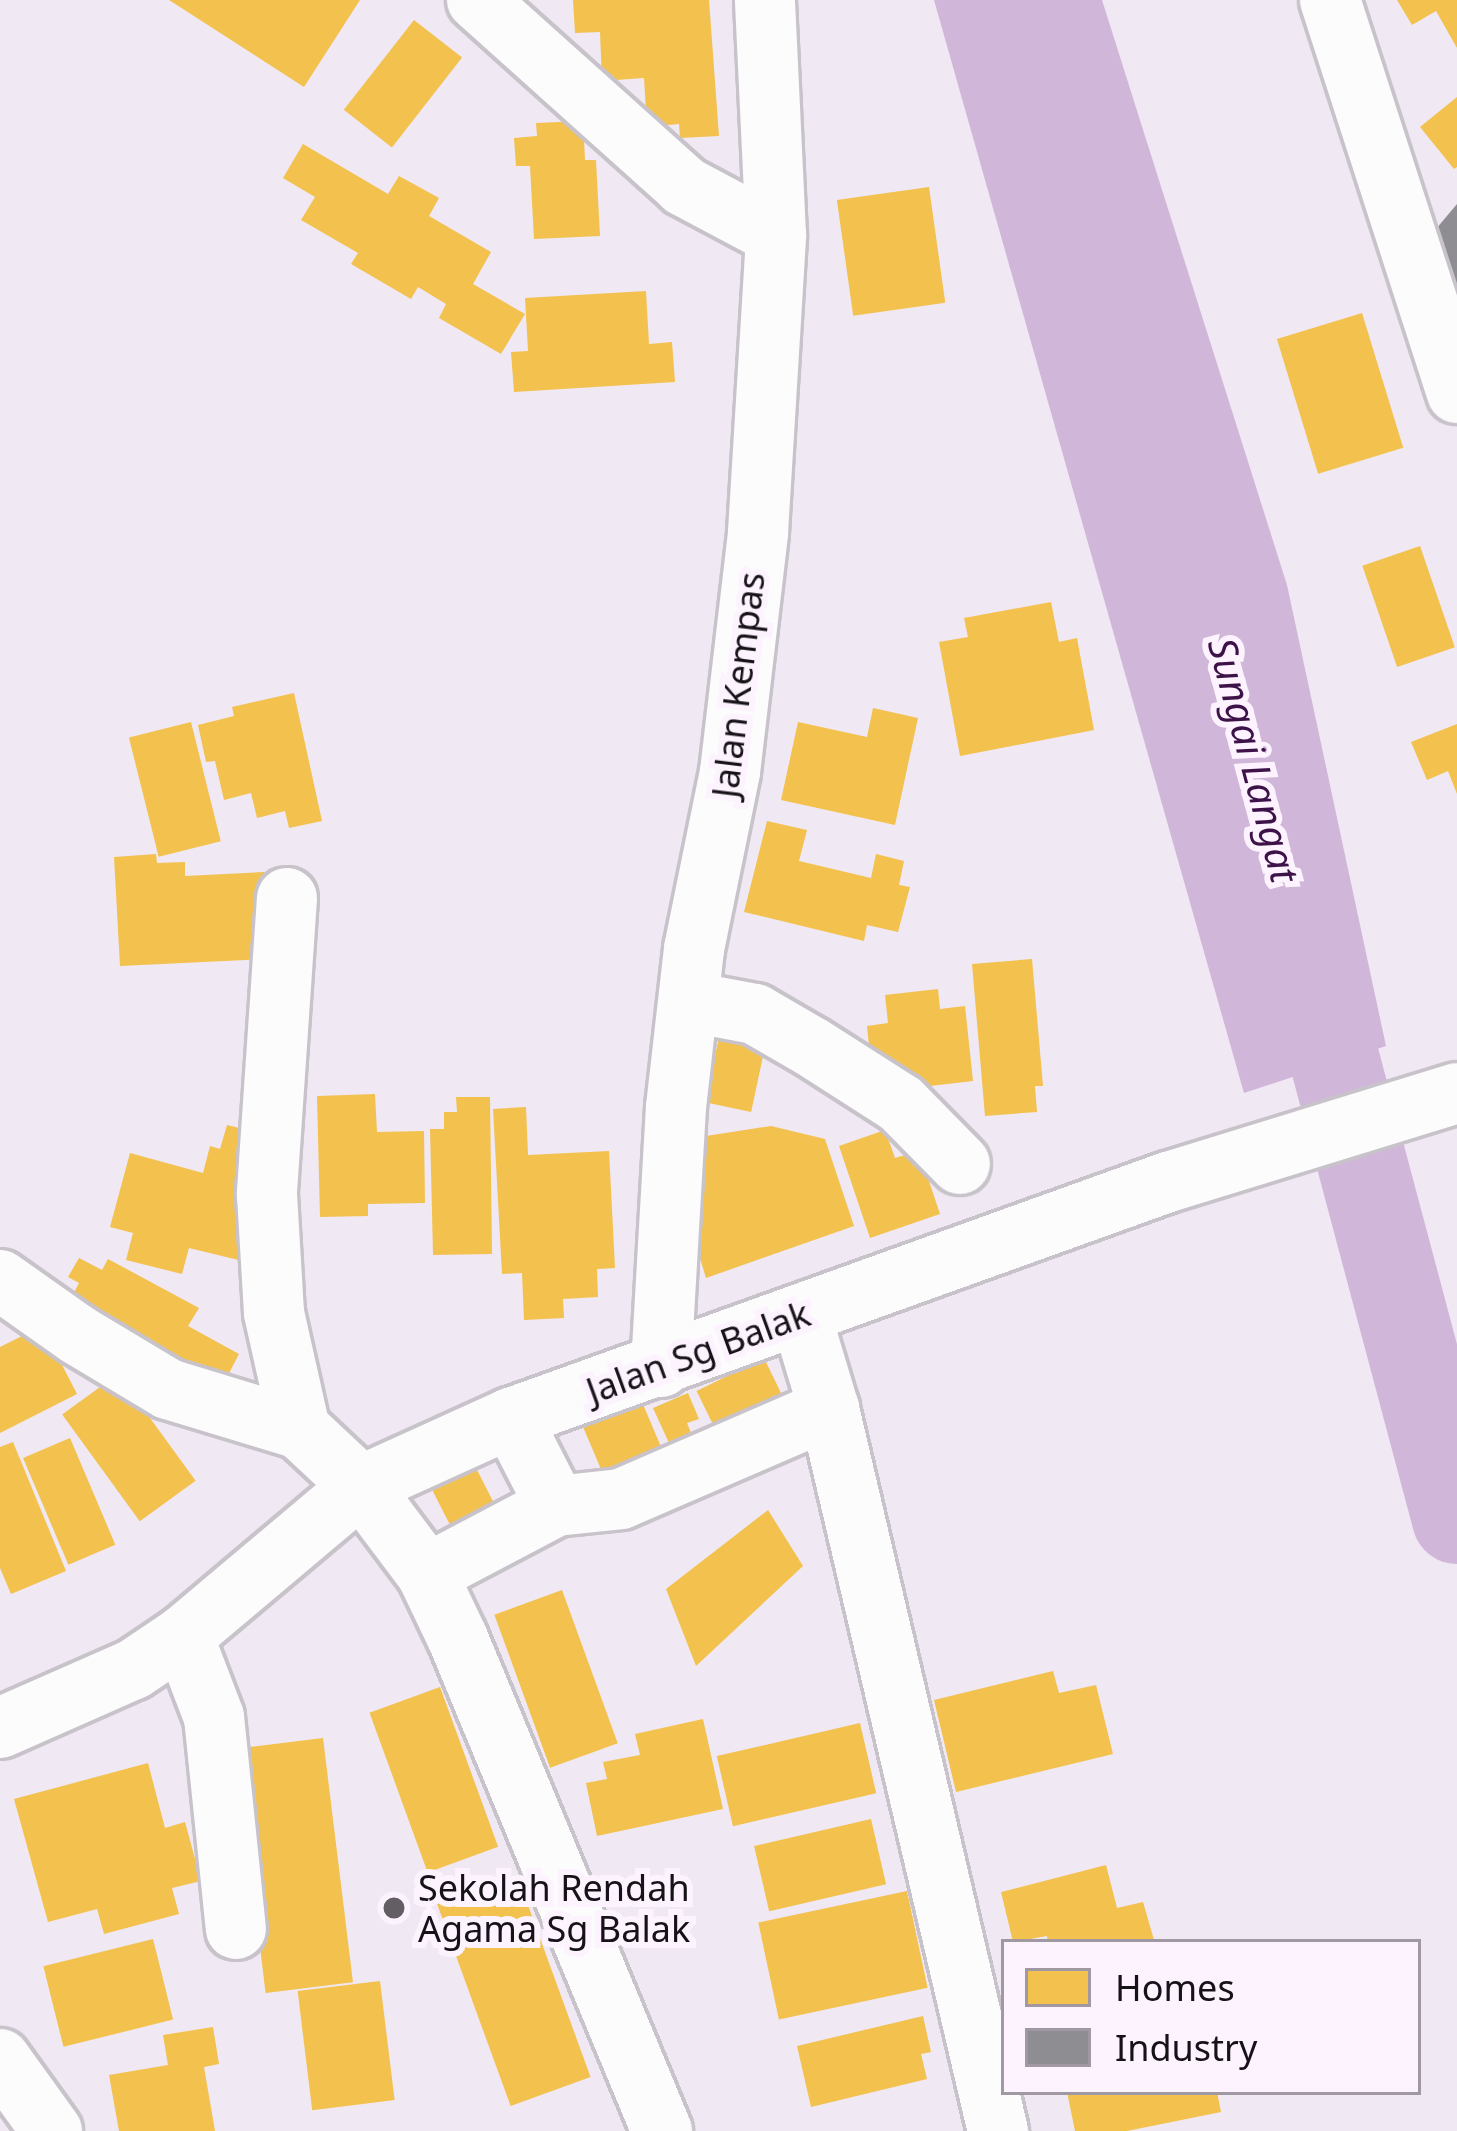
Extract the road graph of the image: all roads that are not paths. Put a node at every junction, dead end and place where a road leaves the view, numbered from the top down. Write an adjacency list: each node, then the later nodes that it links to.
1 (765, 0): 4 (street, Jalan Kempas)
2 (1330, 0): 5 (street)
3 (467, 4): 4 (street)
4 (776, 235): 7 (street, Jalan Kempas)
5 (1457, 393)
6 (287, 898): 15 (street)
7 (691, 1002): 9 (street); 12 (street, Jalan Kempas)
8 (1457, 1093): 11 (street, Jalan Sg Balak)
9 (960, 1164)
10 (0, 1280): 15 (street)
11 (801, 1316): 12 (street, Jalan Sg Balak); 13 (street)
12 (661, 1367): 14 (street, Jalan Sg Balak)
13 (829, 1409): 17 (street); 25 (street)
14 (511, 1418): 16 (street, Jalan Sg Balak); 17 (street)
15 (300, 1429): 16 (street)
16 (361, 1486): 18 (street); 19 (street, Jalan Sg Balak)
17 (556, 1506): 18 (street)
18 (427, 1574): 24 (street)
19 (183, 1636): 20 (street, Jalan Sg Balak); 21 (street)
20 (0, 1728)
21 (236, 1929)
22 (0, 2060): 23 (street)
23 (52, 2131)
24 (662, 2131)
25 (998, 2131)

